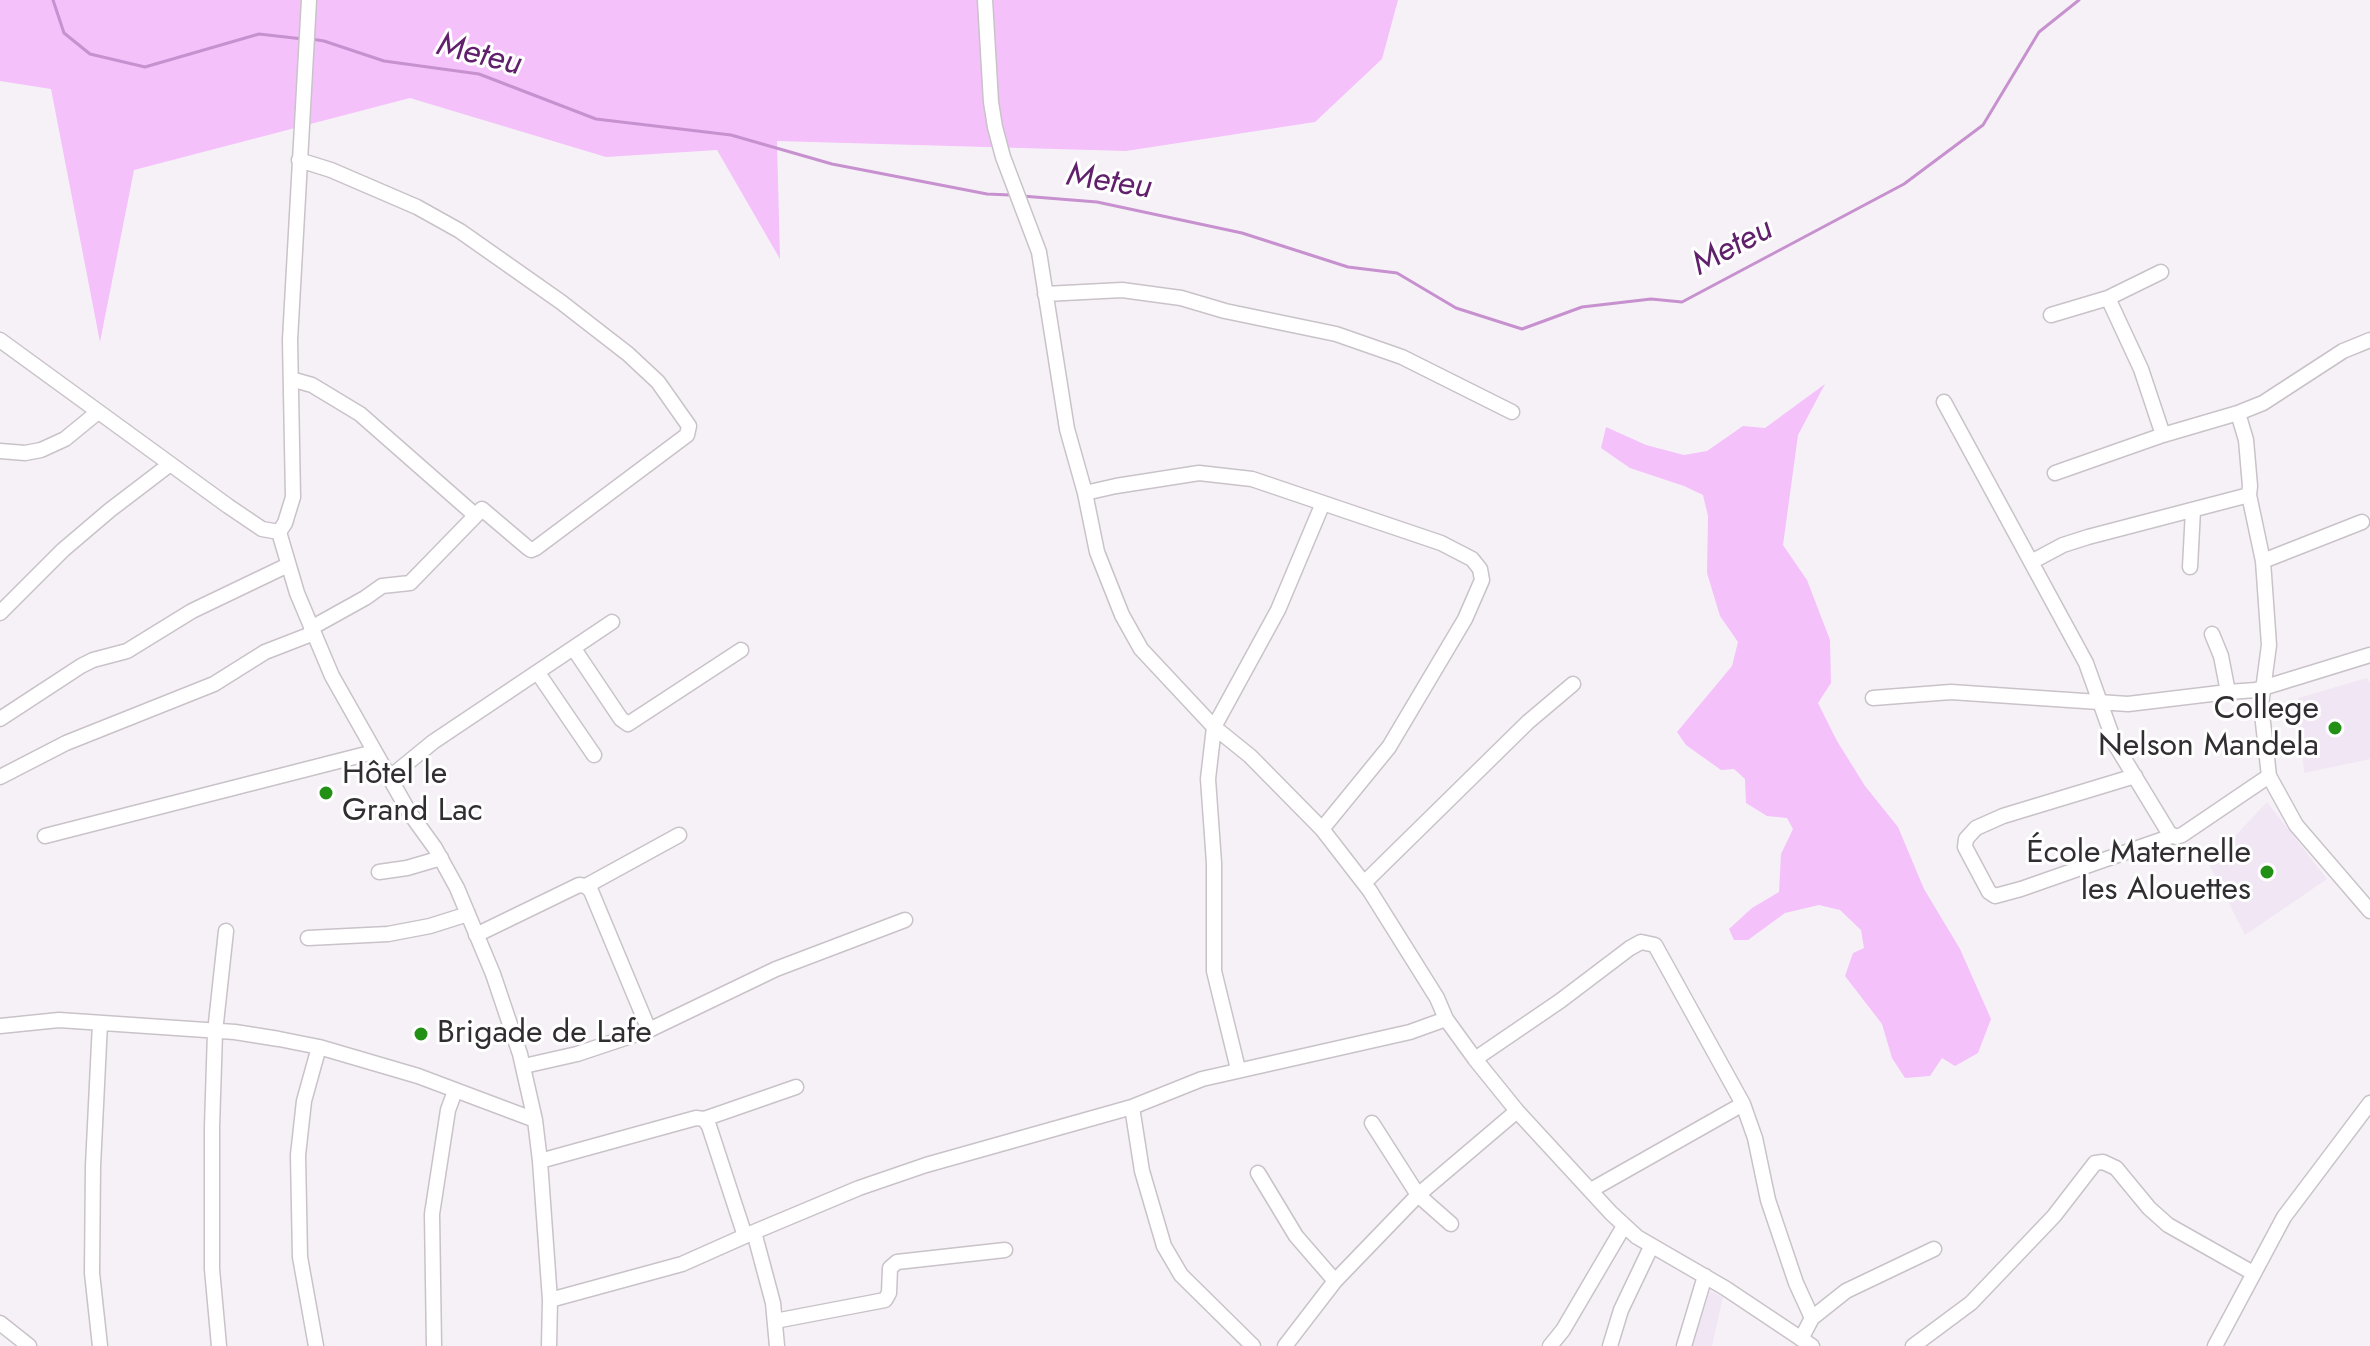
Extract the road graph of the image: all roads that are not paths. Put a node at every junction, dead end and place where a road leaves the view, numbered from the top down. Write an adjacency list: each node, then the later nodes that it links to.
1 (309, 0): 3 (street)
2 (985, 0): 5 (street)
3 (299, 160): 10 (street); 23 (street)
4 (2161, 272): 6 (street)
5 (1045, 294): 13 (street); 19 (street)
6 (2108, 298): 7 (street); 15 (street)
7 (2051, 315)
8 (0, 340): 12 (street)
9 (2370, 340): 14 (street)
10 (291, 379): 23 (street); 25 (street)
11 (1944, 402): 26 (street)
12 (98, 412): 16 (street); 17 (street)
13 (1512, 412)
14 (2238, 413): 15 (street); 20 (street)
15 (2163, 435): 18 (street)
16 (0, 451)
17 (169, 465): 25 (street); 30 (street)
18 (2055, 473)
19 (1085, 493): 21 (street); 44 (street)
20 (2249, 495): 22 (street); 27 (street)
21 (1323, 503): 44 (street); 51 (street)
22 (2193, 510): 26 (street); 29 (street)
23 (475, 515): 32 (street)
24 (2362, 522): 27 (street)
25 (279, 532): 28 (street)
26 (2033, 561): 42 (street)
27 (2263, 561): 39 (street)
28 (288, 565): 32 (street); 43 (street)
29 (2190, 567)
30 (0, 613)
31 (612, 622): 34 (street)
32 (312, 630): 45 (street); 49 (street)
33 (2212, 634): 40 (street)
34 (574, 649): 35 (street); 37 (street)
35 (741, 650)
36 (2370, 655): 39 (street)
37 (538, 673): 46 (street); 50 (street)
38 (1573, 684): 57 (street)
39 (2264, 686): 40 (street); 48 (street)
40 (2228, 692): 42 (street)
41 (1873, 698): 42 (street)
42 (2101, 704): 47 (street)
43 (0, 719)
44 (1214, 727): 51 (street); 73 (street)
45 (374, 752): 50 (street); 53 (street)
46 (594, 755)
47 (2135, 776): 54 (street); 54 (street)
48 (2269, 776): 54 (street); 59 (street)
49 (0, 777)
50 (389, 778): 55 (street)
51 (1322, 829): 57 (street)
52 (679, 835): 58 (street)
53 (45, 836)
54 (2172, 836)
55 (441, 858): 56 (street); 60 (street)
56 (379, 872)
57 (1364, 883): 65 (street)
58 (586, 886): 63 (street); 68 (street)
59 (2370, 911)
60 (468, 914): 63 (street); 64 (street)
61 (905, 920): 68 (street)
62 (226, 931): 69 (street)
63 (476, 935): 72 (street)
64 (308, 938)
65 (1446, 1019): 71 (street); 73 (street)
66 (100, 1023): 67 (street); 69 (street); 102 (street)
67 (0, 1026)
68 (649, 1030): 72 (street)
69 (215, 1032): 70 (street); 103 (street)
70 (319, 1047): 75 (street); 104 (street)
71 (1475, 1059): 77 (street); 79 (street)
72 (524, 1066): 81 (street)
73 (1238, 1069): 78 (street)
74 (796, 1087): 80 (street)
75 (455, 1091): 81 (street); 105 (street)
76 (2370, 1103): 93 (street)
77 (1743, 1104): 85 (street); 97 (street)
78 (1132, 1107): 89 (street); 108 (street)
79 (1517, 1111): 85 (street); 86 (street)
80 (704, 1119): 83 (street); 89 (street)
81 (535, 1120): 83 (street)
82 (1372, 1123): 86 (street)
83 (540, 1161): 96 (street)
84 (1258, 1173): 95 (street)
85 (1591, 1190): 88 (street)
86 (1418, 1195): 87 (street); 95 (street)
87 (1451, 1224)
88 (1624, 1226): 90 (street); 110 (street)
89 (750, 1234): 96 (street); 98 (street)
90 (1651, 1247): 94 (street); 111 (street)
91 (1934, 1249): 97 (street)
92 (1005, 1250): 98 (street)
93 (2253, 1273): 113 (street); 114 (street)
94 (1705, 1276): 100 (street); 112 (street)
95 (1335, 1281): 109 (street)
96 (550, 1300): 106 (street)
97 (1812, 1318): 100 (street)
98 (775, 1321): 107 (street)
99 (0, 1323): 101 (street)
100 (1807, 1343)
101 (29, 1346)
102 (100, 1346)
103 (219, 1346)
104 (316, 1346)
105 (434, 1346)
106 (549, 1346)
107 (777, 1346)
108 (1253, 1346)
109 (1285, 1346)
110 (1550, 1346)
111 (1610, 1346)
112 (1684, 1346)
113 (1913, 1346)
114 (2215, 1346)

